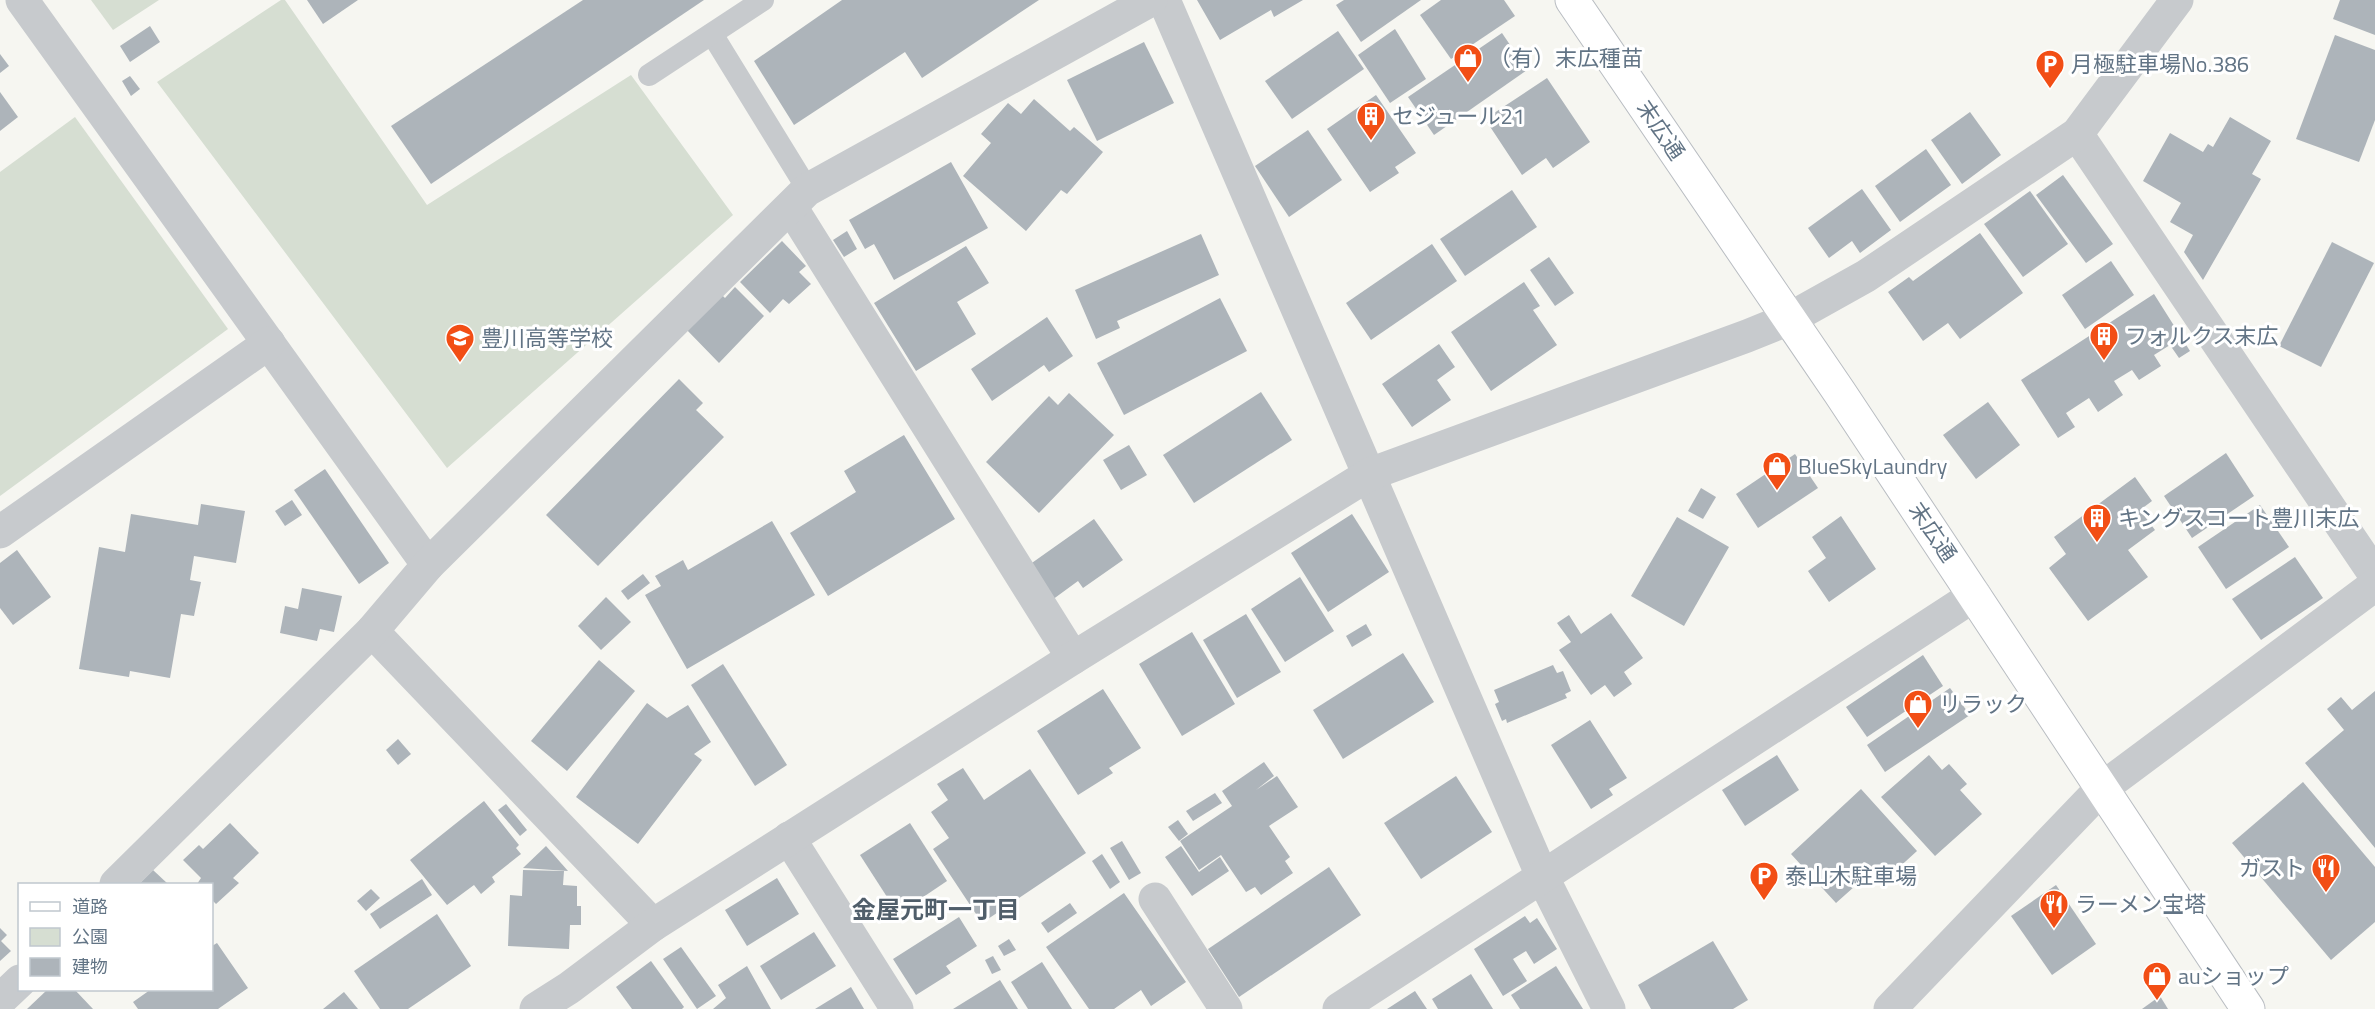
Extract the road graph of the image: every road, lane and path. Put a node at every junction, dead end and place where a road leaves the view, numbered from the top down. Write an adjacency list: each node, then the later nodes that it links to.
1 (22, 0): 12 (street)
2 (763, 0): 7 (lane)
3 (1151, 0): 10 (street)
4 (1164, 0): 13 (street)
5 (1572, 0): 11 (street, 末広通)
6 (2177, 0): 9 (street)
7 (712, 34): 8 (lane); 10 (lane)
8 (649, 75)
9 (2077, 134): 11 (street); 16 (street)
10 (800, 198): 15 (street); 20 (street)
11 (1789, 319): 13 (street); 18 (street, 末広通)
12 (269, 343): 14 (street); 15 (street)
13 (1370, 474): 20 (street); 23 (street)
14 (0, 532)
15 (428, 565): 19 (street)
16 (2375, 575)
17 (2375, 585): 21 (street)
18 (1975, 595): 21 (street, 末広通); 23 (street)
19 (372, 631): 24 (street); 26 (street)
20 (1073, 658): 22 (street)
21 (2101, 789): 35 (street); 36 (street, 末広通)
22 (789, 838): 26 (street); 31 (street)
23 (1542, 876): 33 (street); 34 (street)
24 (118, 883)
25 (1155, 899): 32 (street)
26 (653, 925): 28 (street)
27 (18, 983): 29 (street)
28 (576, 999): 30 (street)
29 (0, 1000)
30 (536, 1009)
31 (897, 1009)
32 (1226, 1009)
33 (1339, 1009)
34 (1609, 1009)
35 (1890, 1009)
36 (2248, 1009)

